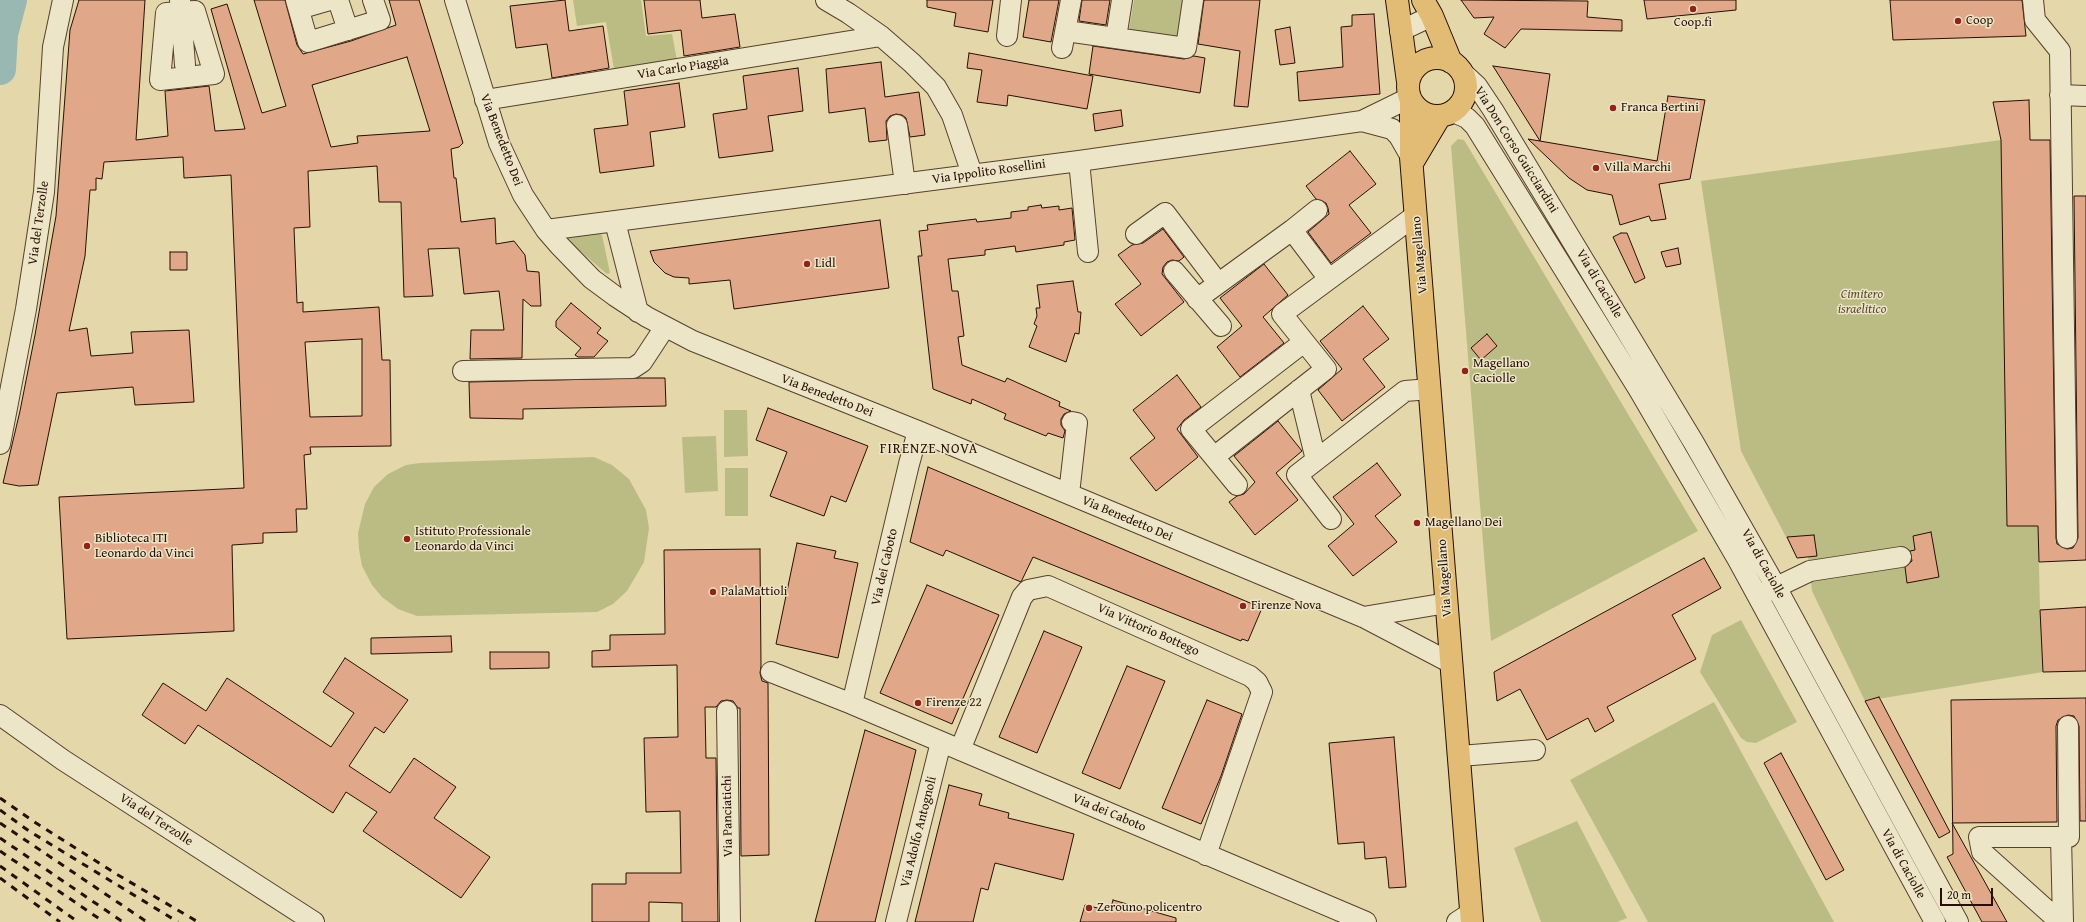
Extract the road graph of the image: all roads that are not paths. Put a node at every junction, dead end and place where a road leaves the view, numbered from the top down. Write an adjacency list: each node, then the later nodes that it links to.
1 (63, 0): 56 (street, Via del Terzolle)
2 (330, 0): 13 (street)
3 (338, 0): 16 (street)
4 (374, 0): 16 (street)
5 (455, 0): 26 (street, Via Benedetto Dei)
6 (826, 0): 18 (street)
7 (1011, 0): 19 (street)
8 (1071, 0): 20 (street)
9 (1122, 0): 20 (street)
10 (1194, 0): 20 (street)
11 (1397, 0): 17 (main road)
12 (2034, 0): 24 (street)
13 (297, 5): 16 (street)
14 (180, 6): 21 (street)
15 (1427, 8): 17 (street); 22 (main road, Via Don Corso Guicciardini)
16 (348, 30)
17 (1400, 31): 23 (main road)
18 (882, 36): 26 (street, Via Carlo Piaggia); 32 (street)
19 (1007, 36)
20 (1116, 38)
21 (185, 65)
22 (1456, 67): 23 (main road); 27 (main road); 39 (street, Via Don Corso Guicciardini)
23 (1409, 94): 27 (main road); 28 (street, Via Ippolito Rosellini); 30 (main road, Via Magellano)
24 (2060, 95): 25 (street); 62 (street)
25 (2086, 96)
26 (485, 100): 37 (street, Via Benedetto Dei)
27 (1446, 114): 30 (main road); 41 (street, Via di Caciolle)
28 (1362, 121): 30 (street, Via Ippolito Rosellini); 31 (street, Via Ippolito Rosellini)
29 (897, 125): 33 (street)
30 (1412, 160): 35 (main road, Via Magellano)
31 (1079, 161): 32 (street, Via Ippolito Rosellini); 42 (street)
32 (972, 174): 33 (street, Via Ippolito Rosellini)
33 (905, 184): 36 (street, Via Ippolito Rosellini)
34 (1317, 210): 38 (street)
35 (1416, 215): 44 (street); 52 (main road, Via Magellano)
36 (616, 222): 37 (street, Via Ippolito Rosellini); 47 (street)
37 (546, 230): 47 (street, Via Benedetto Dei)
38 (1292, 230): 44 (street); 45 (street)
39 (1568, 232): 41 (street); 64 (street, Via di Caciolle)
40 (1136, 234): 45 (street)
41 (1549, 243): 65 (street, Via di Caciolle)
42 (1088, 252)
43 (1174, 271): 46 (street)
44 (1329, 279): 50 (street)
45 (1218, 283): 46 (street)
46 (1198, 299): 49 (street)
47 (638, 312): 48 (street, Via Benedetto Dei)
48 (665, 326): 51 (street); 55 (street, Via Benedetto Dei)
49 (1221, 326)
50 (1304, 342): 53 (street); 57 (street)
51 (463, 371)
52 (1430, 389): 58 (street); 66 (main road, Via Magellano)
53 (1299, 390): 57 (street); 58 (street)
54 (1072, 422): 60 (street)
55 (918, 431): 60 (street, Via Benedetto Dei); 70 (street, Via dei Caboto)
56 (0, 444)
57 (1214, 457): 59 (street)
58 (1316, 460): 61 (street)
59 (1236, 484)
60 (1068, 494): 67 (street, Via Benedetto Dei)
61 (1331, 519)
62 (2067, 538)
63 (1901, 557): 64 (street)
64 (1776, 587): 65 (street); 78 (street, Via di Caciolle)
65 (1757, 596): 79 (street, Via di Caciolle)
66 (1447, 603): 67 (street); 68 (main road, Via Magellano)
67 (1363, 617): 68 (street, Via Benedetto Dei)
68 (1451, 663): 77 (main road, Via Magellano)
69 (771, 672): 70 (street, Via dei Caboto)
70 (852, 704): 74 (street, Via dei Caboto)
71 (727, 711): 84 (street, Via Panciatichi)
72 (0, 715): 83 (street, Via del Terzolle)
73 (2068, 726): 80 (street)
74 (941, 742): 75 (street, Via dei Caboto); 85 (street, Via Adolfo Antognoli)
75 (960, 750): 81 (street, Via dei Caboto); 81 (street, Via Vittorio Bottego)
76 (1535, 750): 77 (street)
77 (1460, 756): 82 (main road, Via Magellano)
78 (1886, 790): 79 (street); 88 (street, Via di Caciolle)
79 (1868, 800): 87 (street, Via di Caciolle)
80 (2061, 837): 89 (street); 89 (street)
81 (1206, 855): 86 (street, Via dei Caboto)
82 (1467, 919)
83 (314, 922)
84 (730, 922)
85 (896, 922)
86 (1366, 922)
87 (1935, 922)
88 (1958, 922)
89 (2062, 922)

